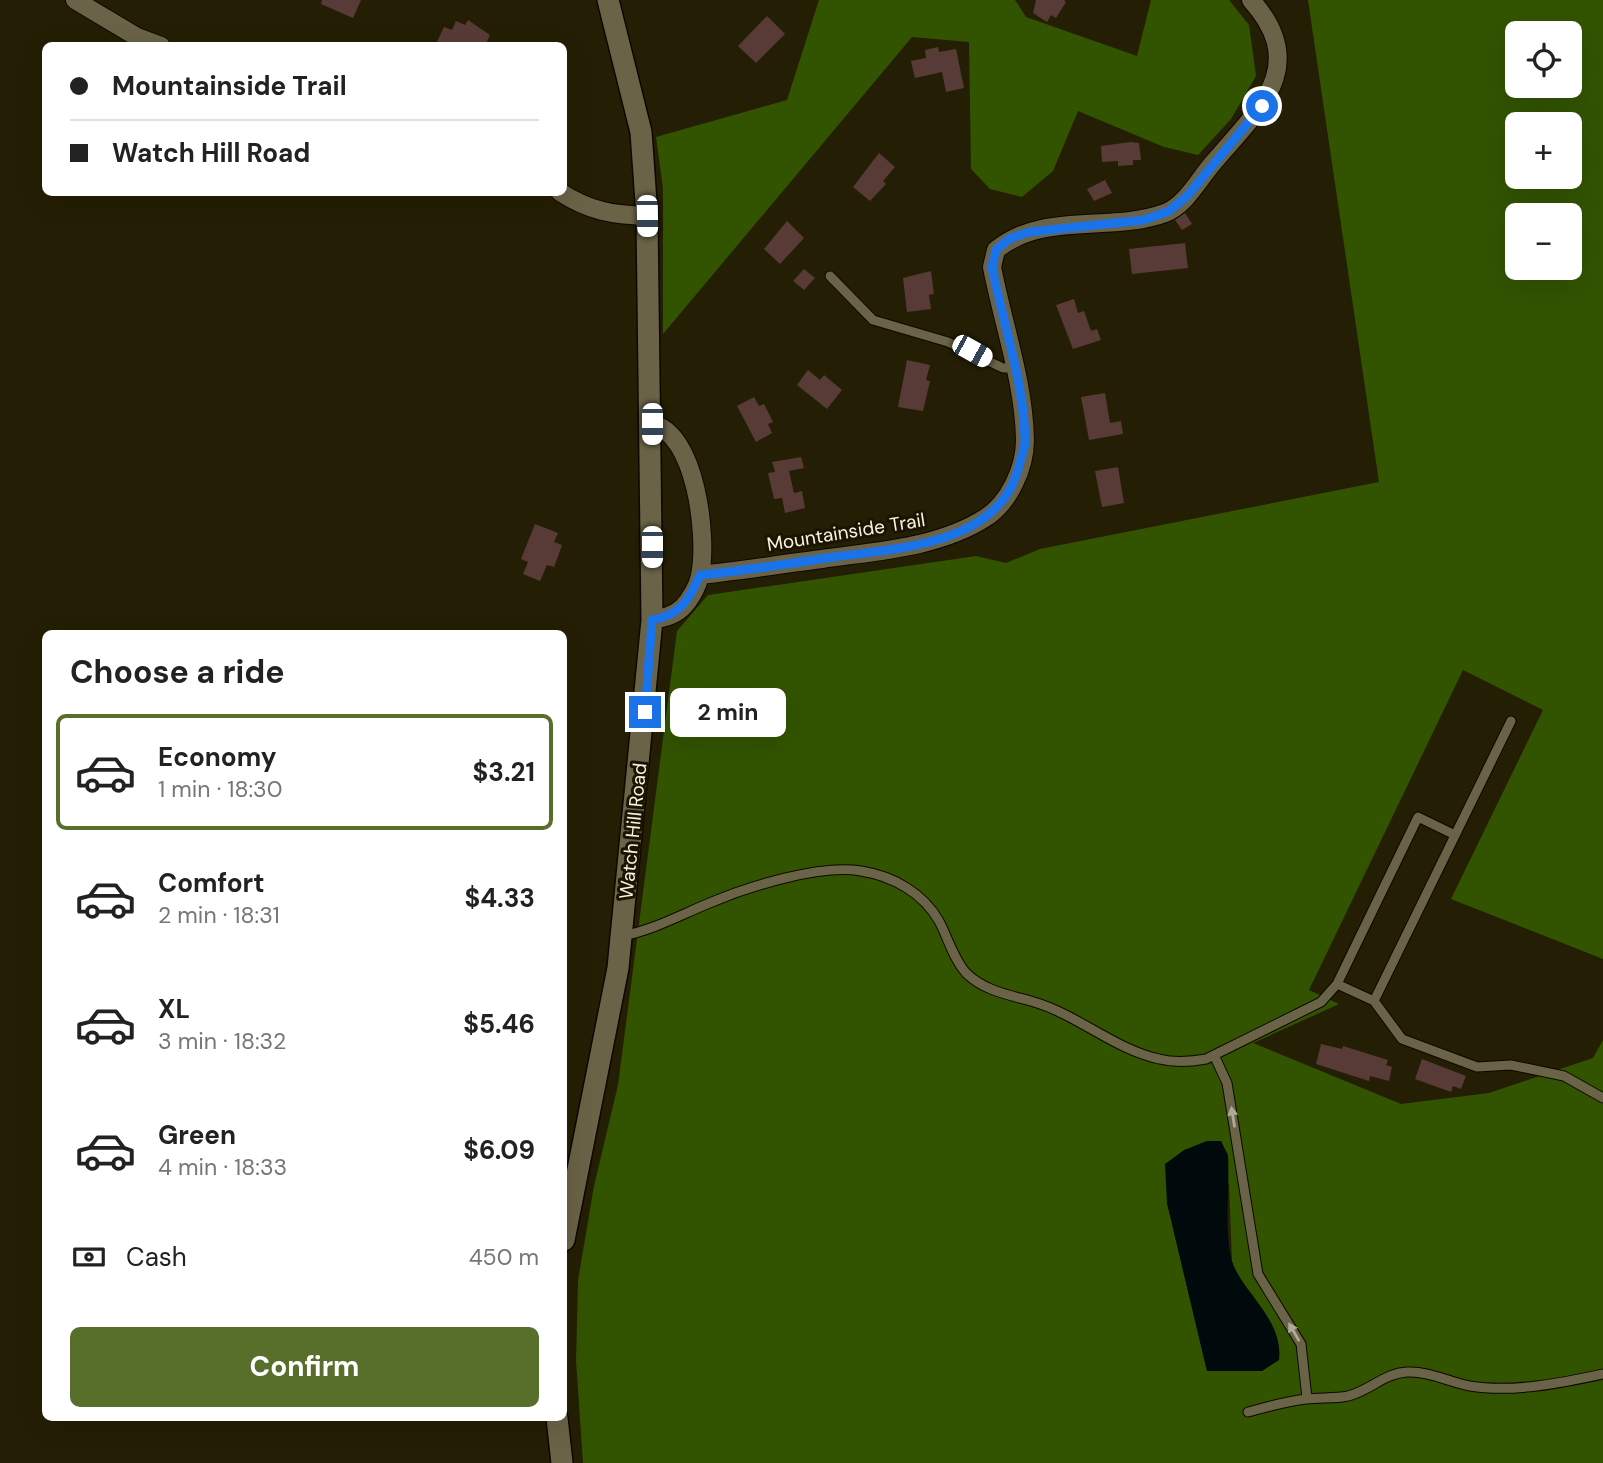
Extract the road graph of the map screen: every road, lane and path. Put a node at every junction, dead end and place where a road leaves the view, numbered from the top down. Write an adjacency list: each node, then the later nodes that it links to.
1 (75, 0): 4 (street)
2 (608, 0): 6 (street, Watch Hill Road)
3 (1251, 0): 8 (street, Mountainside Trail)
4 (150, 42)
5 (566, 196): 6 (street)
6 (647, 216): 9 (street, Watch Hill Road)
7 (830, 276): 8 (lane)
8 (1014, 368): 10 (street, Mountainside Trail)
9 (652, 424): 10 (street); 11 (street, Watch Hill Road)
10 (700, 575): 11 (street)
11 (652, 620): 14 (street, Watch Hill Road)
12 (1511, 721): 13 (lane)
13 (1455, 835): 15 (lane); 16 (lane)
14 (622, 936): 17 (lane); 19 (street, Watch Hill Road)
15 (1337, 984): 16 (lane); 17 (lane)
16 (1374, 1001): 18 (lane)
17 (1214, 1055): 21 (lane, one-way to 17)
18 (1603, 1098)
19 (567, 1225)
20 (1603, 1374): 21 (lane)
21 (1307, 1398): 22 (lane)
22 (1248, 1412)
23 (557, 1421): 24 (street)
24 (562, 1463)

